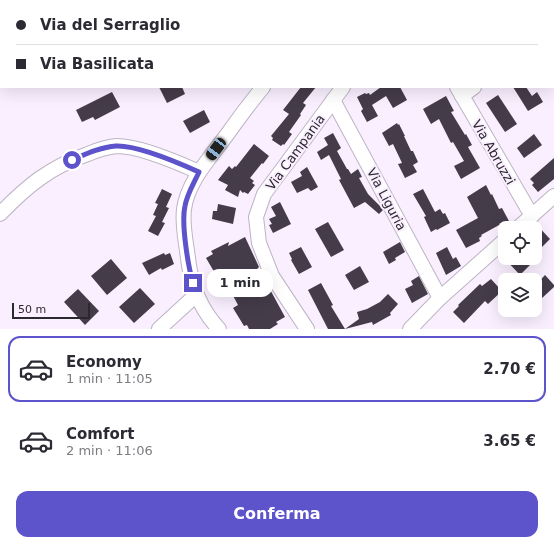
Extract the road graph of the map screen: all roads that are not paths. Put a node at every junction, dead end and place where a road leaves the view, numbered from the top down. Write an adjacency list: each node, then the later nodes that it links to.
1 (262, 88): 6 (street)
2 (342, 88): 5 (street, Via Campania)
3 (470, 88): 4 (street)
4 (460, 91): 9 (street, Via Abruzzi)
5 (333, 100): 13 (street, Via Liguria); 16 (street, Via Campania)
6 (199, 172): 8 (street); 12 (street)
7 (554, 196): 9 (street)
8 (0, 214)
9 (532, 216): 10 (street)
10 (526, 221)
11 (498, 246): 13 (street)
12 (196, 296): 14 (street); 15 (street)
13 (440, 298): 17 (street)
14 (159, 329)
15 (219, 329)
16 (306, 329)
17 (410, 329)

